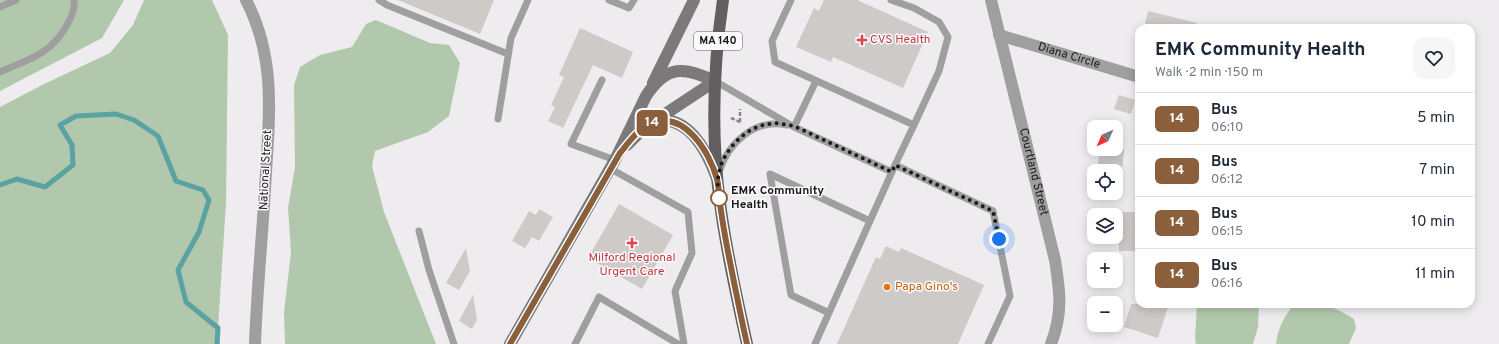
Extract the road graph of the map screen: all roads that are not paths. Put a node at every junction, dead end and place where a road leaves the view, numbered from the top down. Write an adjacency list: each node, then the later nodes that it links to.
1 (16, 0): 13 (lane)
2 (74, 0): 16 (lane)
3 (246, 0): 32 (street, National Street)
4 (379, 0): 15 (lane)
5 (528, 0): 15 (lane)
6 (610, 0): 7 (lane)
7 (634, 0)
8 (694, 0): 21 (main road)
9 (723, 0): 20 (main road, MA 140)
10 (791, 0): 19 (lane)
11 (891, 0): 24 (lane)
12 (991, 0): 14 (street, Courtland Street)
13 (0, 6)
14 (999, 35): 17 (street, Diana Circle); 41 (street, Courtland Street)
15 (508, 54): 22 (lane)
16 (0, 72)
17 (1135, 76)
18 (602, 80): 26 (lane)
19 (816, 81): 24 (lane); 25 (lane)
20 (715, 82): 21 (main road); 23 (main road); 25 (lane); 28 (main road, MA 140)
21 (646, 96): 26 (main road)
22 (498, 118)
23 (650, 124): 26 (main road); 28 (main road)
24 (914, 125): 27 (lane)
25 (794, 126): 27 (lane); 28 (lane)
26 (613, 164): 34 (main road); 37 (lane)
27 (894, 169): 29 (lane); 40 (lane)
28 (718, 180): 38 (main road, MA 140)
29 (870, 221): 31 (lane); 31 (lane)
30 (419, 231): 33 (lane)
31 (829, 313): 39 (lane)
32 (255, 344)
33 (454, 344)
34 (510, 344)
35 (575, 344): 36 (lane)
36 (678, 344)
37 (684, 344)
38 (747, 344)
39 (815, 344)
40 (988, 344)
41 (1051, 344)

